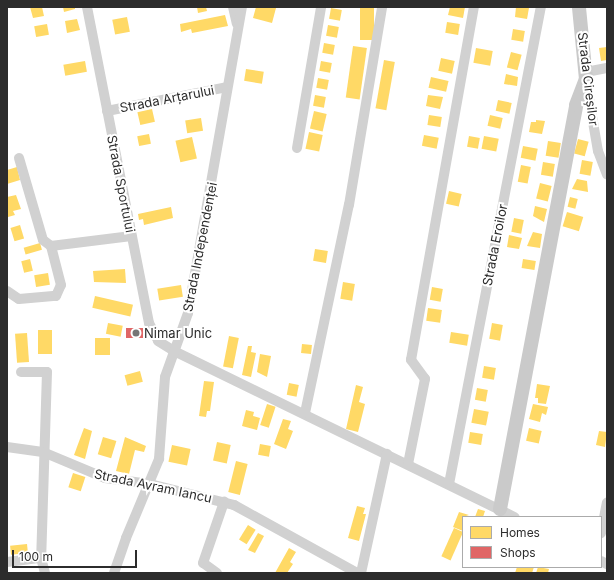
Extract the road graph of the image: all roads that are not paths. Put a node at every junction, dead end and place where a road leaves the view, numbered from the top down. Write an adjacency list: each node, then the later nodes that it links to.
1 (87, 7): 13 (street, Strada Sportului)
2 (233, 7): 9 (street)
3 (242, 7): 9 (street, Strada Independenței)
4 (321, 7): 14 (street)
5 (382, 7): 22 (street)
6 (474, 7): 26 (street)
7 (541, 7): 28 (street, Strada Eroilor)
8 (579, 7): 11 (street, Strada Cireșilor)
9 (237, 26): 12 (street, Strada Independenței)
10 (607, 68): 11 (street)
11 (586, 75): 16 (street, Strada Cireșilor); 31 (street)
12 (227, 87): 13 (street, Strada Arțarului); 20 (street, Strada Independenței)
13 (107, 112): 17 (street, Strada Sportului)
14 (297, 148)
15 (19, 158): 18 (street)
16 (607, 174)
17 (131, 236): 18 (street); 20 (street, Strada Sportului)
18 (51, 246): 19 (street)
19 (7, 292)
20 (174, 351): 22 (street); 27 (street, Strada Independenței)
21 (21, 372): 24 (street)
22 (305, 414): 25 (street)
23 (7, 447): 24 (street, Strada Avram Iancu)
24 (42, 452): 27 (street, Strada Avram Iancu); 34 (street)
25 (387, 454): 26 (street); 40 (street)
26 (408, 464): 28 (street)
27 (150, 484): 29 (street, Strada Avram Iancu); 37 (street, Strada Independenței)
28 (449, 484): 31 (street)
29 (224, 502): 38 (street); 39 (street, Strada Avram Iancu)
30 (607, 503): 33 (street)
31 (500, 509): 32 (street)
32 (513, 516)
33 (602, 528)
34 (40, 558): 35 (street); 36 (street)
35 (7, 562)
36 (45, 573)
37 (114, 573)
38 (216, 573)
39 (357, 573)
40 (360, 573)

